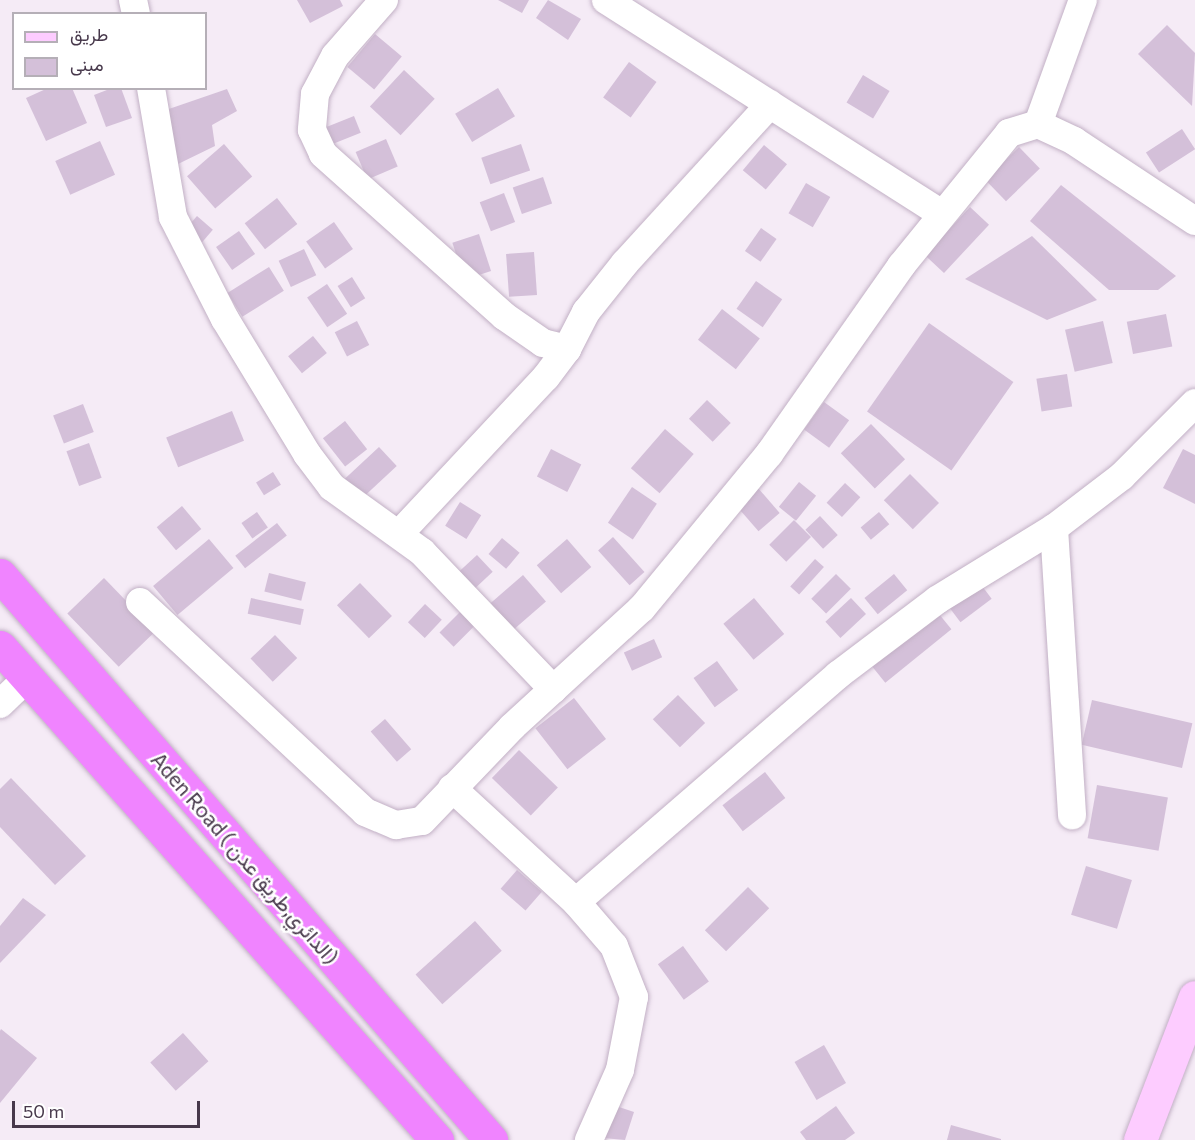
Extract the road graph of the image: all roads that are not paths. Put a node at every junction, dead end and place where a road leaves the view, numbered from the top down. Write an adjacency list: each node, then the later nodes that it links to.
1 (384, 0): 9 (street)
2 (606, 0): 5 (street)
3 (1083, 0): 6 (street)
4 (151, 90): 12 (street)
5 (770, 104): 7 (street); 9 (street)
6 (1038, 124): 7 (street); 8 (street)
7 (942, 214): 17 (street)
8 (1195, 220)
9 (567, 349): 12 (street)
10 (1195, 403): 11 (street)
11 (1054, 528): 20 (street); 21 (street)
12 (399, 534): 17 (street)
13 (0, 575): 23 (highway, Aden Road ( الدائري,طريق عدن))
14 (140, 602): 19 (street)
15 (0, 647): 16 (highway, Aden Road ( الدائري,طريق عدن))
16 (27, 678): 18 (street); 24 (highway, Aden Road ( الدائري,طريق عدن))
17 (553, 689): 19 (street)
18 (0, 704)
19 (452, 788): 21 (street)
20 (1072, 815)
21 (576, 902): 27 (street)
22 (1195, 997): 28 (main road)
23 (388, 1022): 24 (highway); 26 (highway, Aden Road ( الدائري,طريق عدن))
24 (360, 1051): 25 (highway, Aden Road ( الدائري,طريق عدن))
25 (437, 1140)
26 (491, 1140)
27 (589, 1140)
28 (1140, 1140)

